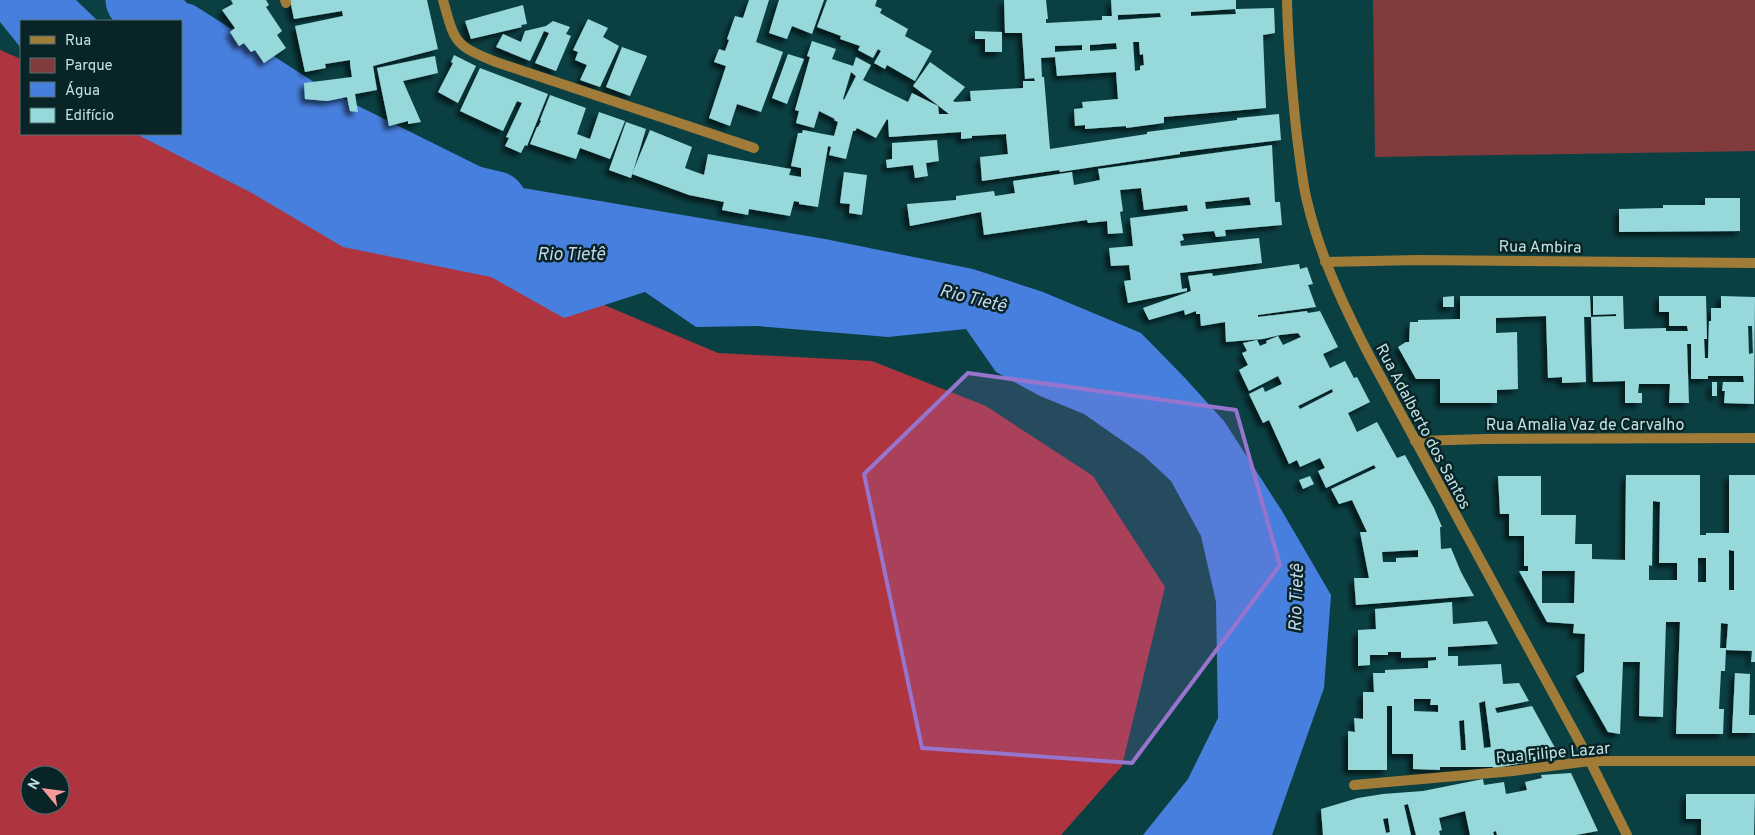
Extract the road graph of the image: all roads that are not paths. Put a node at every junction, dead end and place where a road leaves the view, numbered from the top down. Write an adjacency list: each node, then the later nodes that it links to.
1 (443, 0): 3 (street)
2 (1287, 0): 4 (street, Rua Adalberto dos Santos)
3 (754, 148)
4 (1325, 262): 5 (street, Rua Ambira); 7 (street, Rua Adalberto dos Santos)
5 (1755, 263)
6 (1755, 438): 7 (street, Rua Amalia Vaz de Carvalho)
7 (1415, 441): 8 (street, Rua Adalberto dos Santos)
8 (1590, 761): 9 (street, Rua Filipe Lazar); 10 (street, Rua Filipe Lazar); 11 (street, Rua Adalberto dos Santos)
9 (1755, 761)
10 (1354, 785)
11 (1627, 835)

